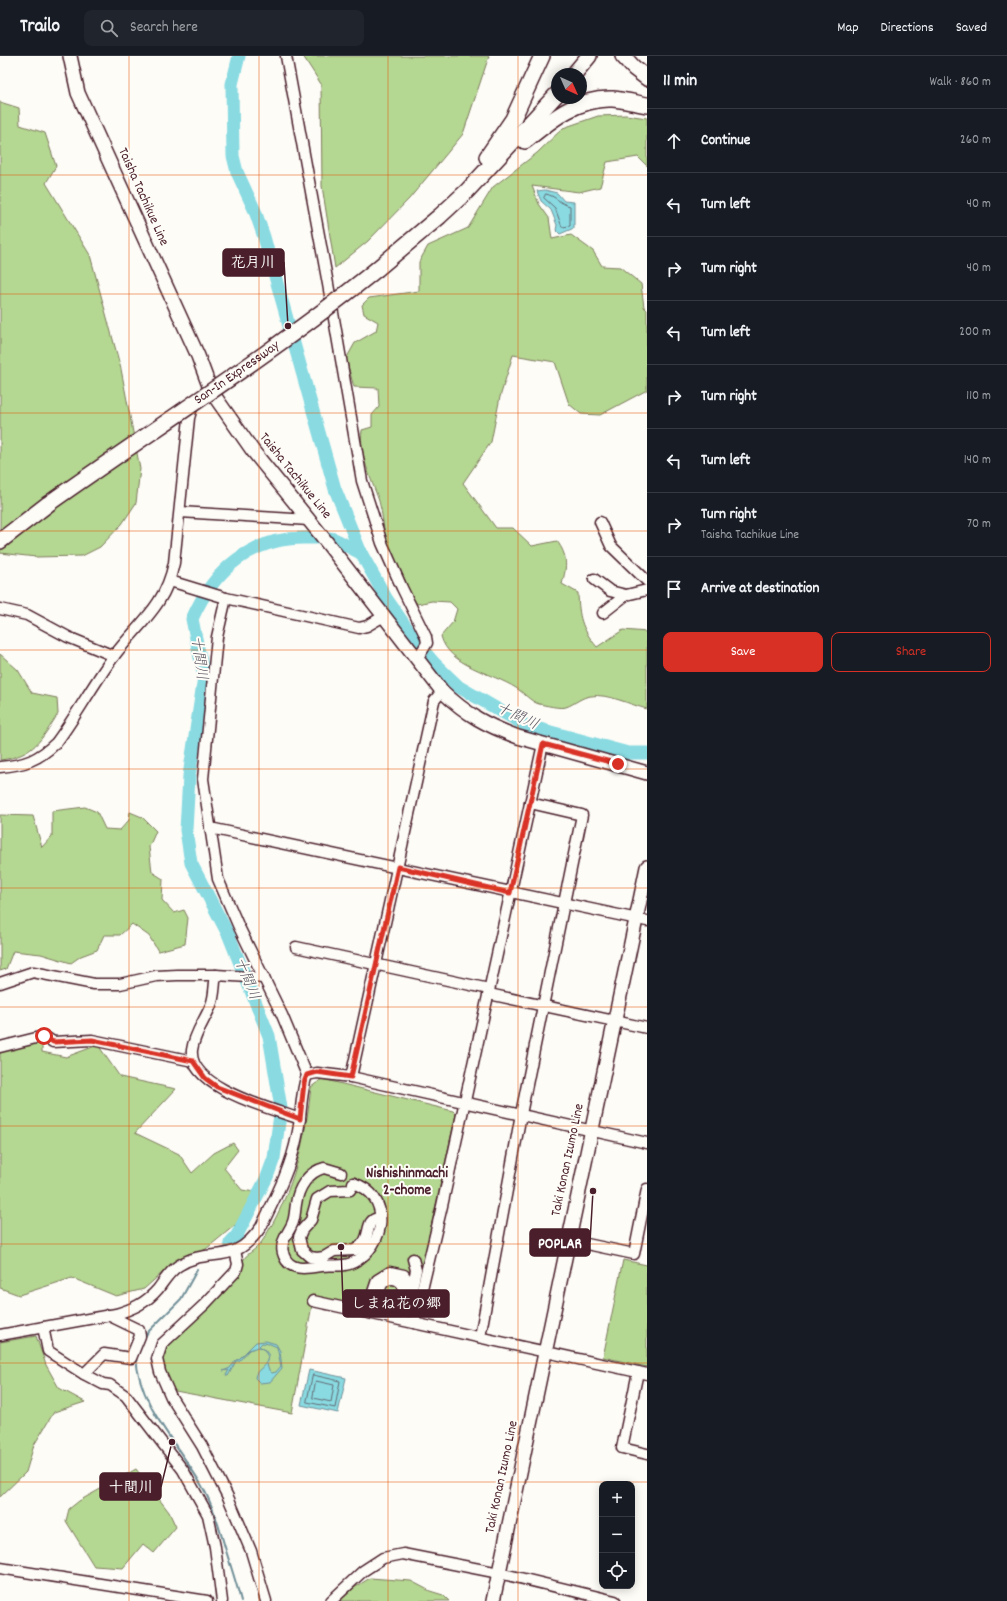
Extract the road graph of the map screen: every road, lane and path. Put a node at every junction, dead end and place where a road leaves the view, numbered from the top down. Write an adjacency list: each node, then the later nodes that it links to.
1 (70, 56): 11 (main road, Taisha Tachikue Line)
2 (286, 56): 28 (street)
3 (542, 56): 10 (highway)
4 (589, 56): 6 (highway)
5 (623, 56): 7 (highway)
6 (579, 68)
7 (647, 78)
8 (551, 100): 10 (highway, San-In Expressway)
9 (647, 105): 10 (highway)
10 (466, 190): 12 (highway, San-In Expressway, bridge)
11 (211, 391): 13 (street); 14 (main road, Taisha Tachikue Line)
12 (47, 503): 16 (highway, San-In Expressway); 17 (highway, San-In Expressway)
13 (180, 512): 14 (street); 19 (street)
14 (309, 520): 26 (main road, Taisha Tachikue Line)
15 (600, 522): 20 (street)
16 (0, 536)
17 (0, 541)
18 (594, 579): 22 (street)
19 (170, 581): 23 (street); 27 (street)
20 (647, 581)
21 (647, 590): 22 (street)
22 (626, 595): 25 (street)
23 (226, 598): 26 (street); 34 (street)
24 (0, 609): 27 (street)
25 (603, 613)
26 (384, 616): 28 (main road, Taisha Tachikue Line)
27 (114, 656): 31 (street)
28 (418, 658): 29 (main road, Taisha Tachikue Line)
29 (442, 691): 30 (main road, Taisha Tachikue Line); 36 (street)
30 (543, 744): 32 (main road, Taisha Tachikue Line); 33 (street)
31 (0, 767)
32 (647, 773)
33 (530, 803): 37 (street); 38 (street)
34 (210, 828): 36 (street); 43 (street)
35 (647, 866): 39 (main road, Taki Konan Izumo Line)
36 (398, 867): 37 (street); 41 (street)
37 (510, 893): 38 (street); 45 (street)
38 (564, 904): 39 (street); 46 (street)
39 (641, 920): 47 (main road, Taki Konan Izumo Line)
40 (296, 947): 41 (street)
41 (376, 964): 45 (street); 52 (street)
42 (216, 975): 43 (street); 44 (street); 50 (street)
43 (264, 978): 51 (street)
44 (0, 983)
45 (489, 992): 46 (street); 53 (street)
46 (543, 1006): 47 (street); 54 (street)
47 (614, 1020): 48 (street); 56 (main road, Taki Konan Izumo Line)
48 (647, 1028)
49 (0, 1047): 50 (street)
50 (193, 1061): 55 (street)
51 (307, 1075): 52 (street); 55 (street)
52 (351, 1077): 53 (street)
53 (464, 1102): 54 (street); 69 (street)
54 (521, 1114): 56 (street); 72 (street)
55 (300, 1119): 62 (street)
56 (591, 1130): 57 (street); 61 (main road, Taki Konan Izumo Line)
57 (647, 1143)
58 (341, 1173): 60 (street)
59 (647, 1189): 61 (street)
60 (379, 1218)
61 (568, 1240): 73 (main road, Taki Konan Izumo Line)
62 (236, 1252): 68 (street); 82 (street)
63 (413, 1259): 65 (street)
64 (380, 1270): 65 (street)
65 (392, 1290): 66 (street); 66 (street); 66 (street)
66 (410, 1295)
67 (312, 1301): 69 (street)
68 (108, 1315): 70 (street); 75 (street)
69 (414, 1323): 72 (street)
70 (43, 1327): 71 (street); 75 (street)
71 (0, 1335)
72 (480, 1337): 73 (street)
73 (545, 1350): 74 (street); 78 (main road, Taki Konan Izumo Line)
74 (642, 1373): 76 (street)
75 (84, 1374): 81 (street)
76 (647, 1454)
77 (0, 1568): 79 (street)
78 (499, 1573): 83 (street); 84 (main road, Taki Konan Izumo Line); 85 (street)
79 (156, 1597): 80 (street)
80 (207, 1601)
81 (222, 1601)
82 (266, 1601)
83 (331, 1601)
84 (493, 1601)
85 (615, 1601)

